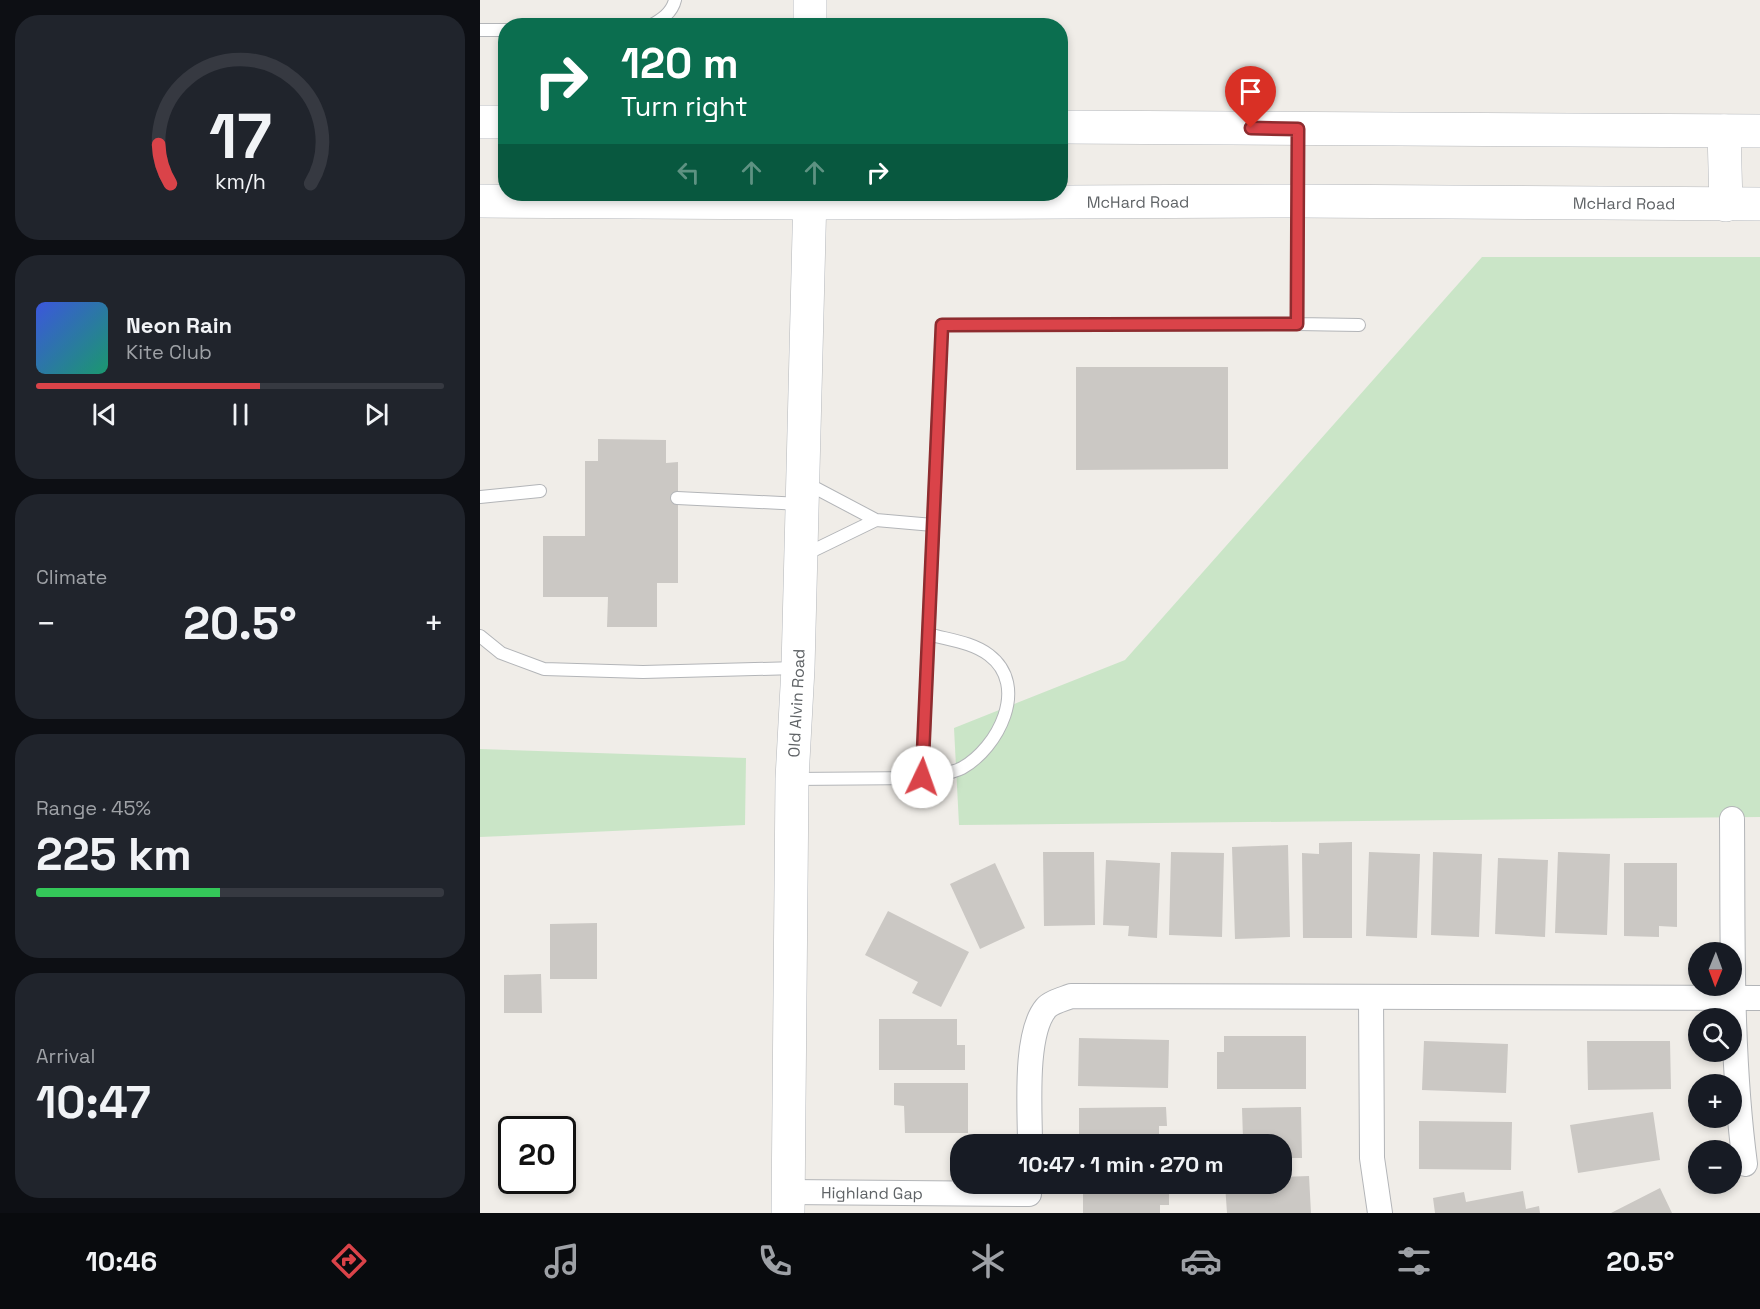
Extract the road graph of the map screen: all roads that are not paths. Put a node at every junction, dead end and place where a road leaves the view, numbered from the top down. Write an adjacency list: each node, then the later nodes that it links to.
1 (675, 0): 3 (lane)
2 (810, 0): 4 (main road)
3 (662, 18)
4 (810, 18)
5 (480, 30): 6 (lane)
6 (498, 30)
7 (480, 122): 8 (main road)
8 (498, 122)
9 (1068, 127): 10 (main road)
10 (1298, 129): 11 (main road); 17 (lane)
11 (1724, 131): 12 (main road); 19 (main road)
12 (1760, 131)
13 (1068, 200): 17 (main road, McHard Road)
14 (480, 201): 15 (main road, McHard Road)
15 (498, 201)
16 (810, 201): 23 (main road, Old Alvin Road)
17 (1298, 201): 19 (main road, McHard Road); 20 (lane)
18 (1760, 204): 19 (main road, McHard Road)
19 (1726, 205)
20 (1297, 324): 21 (lane); 27 (lane)
21 (1359, 325)
22 (540, 491): 24 (lane)
23 (802, 492): 25 (lane); 26 (lane); 28 (main road, Old Alvin Road)
24 (480, 497)
25 (677, 498)
26 (876, 520): 27 (lane); 28 (lane)
27 (933, 525): 29 (lane)
28 (801, 557): 31 (main road, Old Alvin Road)
29 (928, 634): 32 (lane); 32 (lane)
30 (480, 636): 31 (lane)
31 (798, 668): 33 (main road, Old Alvin Road)
32 (922, 777): 33 (lane)
33 (792, 779): 41 (main road, Old Alvin Road)
34 (1732, 819): 36 (street)
35 (1371, 997): 36 (street); 38 (street); 42 (street)
36 (1733, 998): 37 (street); 39 (street)
37 (1760, 998)
38 (1030, 1134)
39 (1745, 1164)
40 (1030, 1197): 41 (street, Highland Gap)
41 (788, 1202)
42 (1380, 1213)

